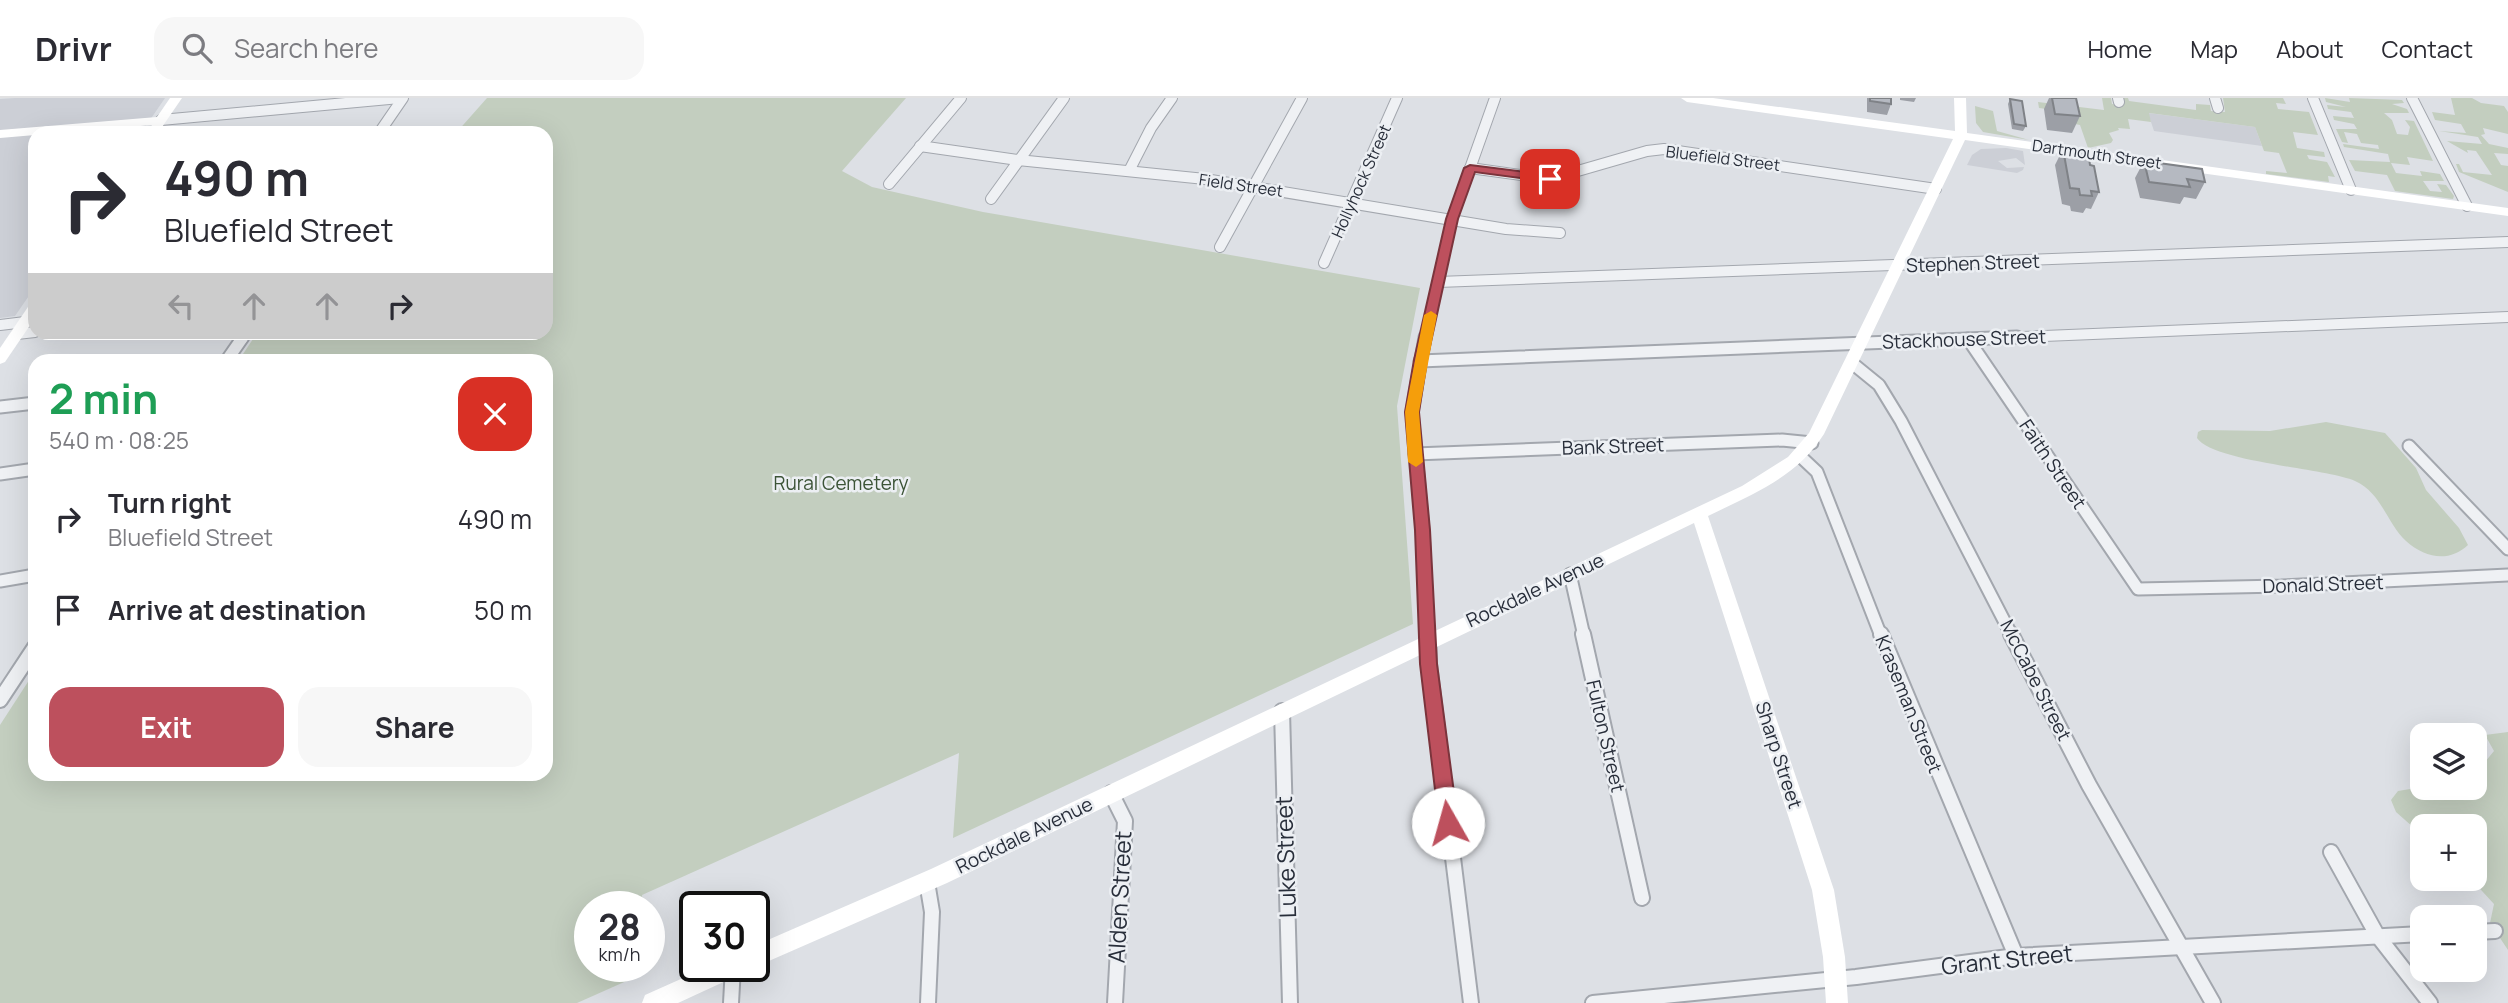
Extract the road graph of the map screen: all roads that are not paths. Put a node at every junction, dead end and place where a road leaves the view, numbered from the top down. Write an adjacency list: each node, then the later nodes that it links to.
1 (176, 98): 15 (main road)
2 (402, 98): 15 (street); 18 (street)
3 (961, 98): 22 (street)
4 (1064, 98): 23 (street)
5 (1172, 98): 25 (street)
6 (1302, 98): 27 (street)
7 (1397, 98): 31 (street, Hollyhock Street)
8 (1494, 98): 24 (street)
9 (1687, 98): 21 (main road, Dartmouth Street)
10 (1960, 98): 21 (main road, Rockdale Avenue)
11 (2215, 98): 14 (street)
12 (2313, 98): 29 (street)
13 (2412, 98): 32 (street)
14 (2218, 108)
15 (161, 120): 16 (main road); 17 (main road)
16 (92, 126)
17 (157, 126)
18 (384, 126)
19 (28, 132): 20 (main road)
20 (0, 134)
21 (1961, 136): 28 (main road, Rockdale Avenue); 29 (main road, Dartmouth Street)
22 (920, 146): 23 (street, Field Street); 26 (street)
23 (1018, 160): 25 (street, Field Street); 30 (street)
24 (1470, 168): 28 (street, Bluefield Street); 34 (street)
25 (1129, 171): 27 (street, Field Street)
26 (889, 184)
27 (1255, 186): 31 (street, Field Street); 37 (street)
28 (1936, 189): 39 (main road, Rockdale Avenue)
29 (2351, 190): 32 (main road, Dartmouth Street)
30 (990, 199)
31 (1352, 203): 34 (street, Field Street); 38 (street, Hollyhock Street)
32 (2467, 206): 33 (main road, Dartmouth Street)
33 (2508, 212)
34 (1452, 219): 35 (street, Field Street); 40 (street)
35 (1560, 233)
36 (2508, 242): 39 (street, Stephen Street)
37 (1220, 247)
38 (1324, 263)
39 (1900, 265): 40 (street, Stephen Street); 45 (main road, Rockdale Avenue)
40 (1438, 282): 47 (street)
41 (2508, 317): 44 (street, Stackhouse Street)
42 (0, 325): 43 (street)
43 (26, 329): 46 (main road)
44 (1968, 339): 45 (street, Stackhouse Street); 62 (street, Faith Street)
45 (1861, 343): 47 (street, Stackhouse Street); 48 (main road, Rockdale Avenue)
46 (0, 359)
47 (1420, 360): 53 (street)
48 (1852, 363): 52 (main road, Rockdale Avenue); 75 (street, McCabe Street)
49 (28, 404): 50 (street)
50 (0, 407)
51 (2409, 446): 57 (street)
52 (1806, 449): 53 (street, Bank Street); 56 (main road, Rockdale Avenue); 77 (street, Kraseman Street)
53 (1415, 454): 63 (street)
54 (28, 470): 55 (street)
55 (0, 474)
56 (1699, 513): 58 (main road, Rockdale Avenue); 78 (main road, Sharp Street)
57 (2508, 549)
58 (1570, 574): 63 (main road, Rockdale Avenue); 70 (street, Fulton Street)
59 (2508, 575): 62 (street, Donald Street)
60 (28, 576): 61 (street)
61 (0, 581)
62 (2138, 589)
63 (1428, 641): 66 (main road, Rockdale Avenue); 86 (street)
64 (28, 658): 65 (street)
65 (0, 700)
66 (1282, 711): 67 (main road, Rockdale Avenue); 85 (street, Luke Street)
67 (1111, 793): 69 (main road, Rockdale Avenue); 84 (street, Alden Street)
68 (2330, 852): 74 (street)
69 (927, 882): 76 (main road, Rockdale Avenue); 83 (street)
70 (1642, 898)
71 (2487, 931): 72 (street)
72 (2495, 931)
73 (2410, 934): 74 (street, Grant Street)
74 (2377, 935): 75 (street, Grant Street); 90 (street)
75 (2179, 946): 77 (street, Grant Street); 89 (street, McCabe Street)
76 (770, 950)
77 (2016, 956): 78 (street, Grant Street)
78 (1835, 980): 87 (street, Grant Street); 88 (main road, Sharp Street)
79 (700, 982): 81 (main road)
80 (733, 982): 82 (street)
81 (653, 1003)
82 (731, 1003)
83 (928, 1003)
84 (1115, 1003)
85 (1290, 1003)
86 (1471, 1003)
87 (1593, 1003)
88 (1837, 1003)
89 (2213, 1003)
90 (2430, 1003)

